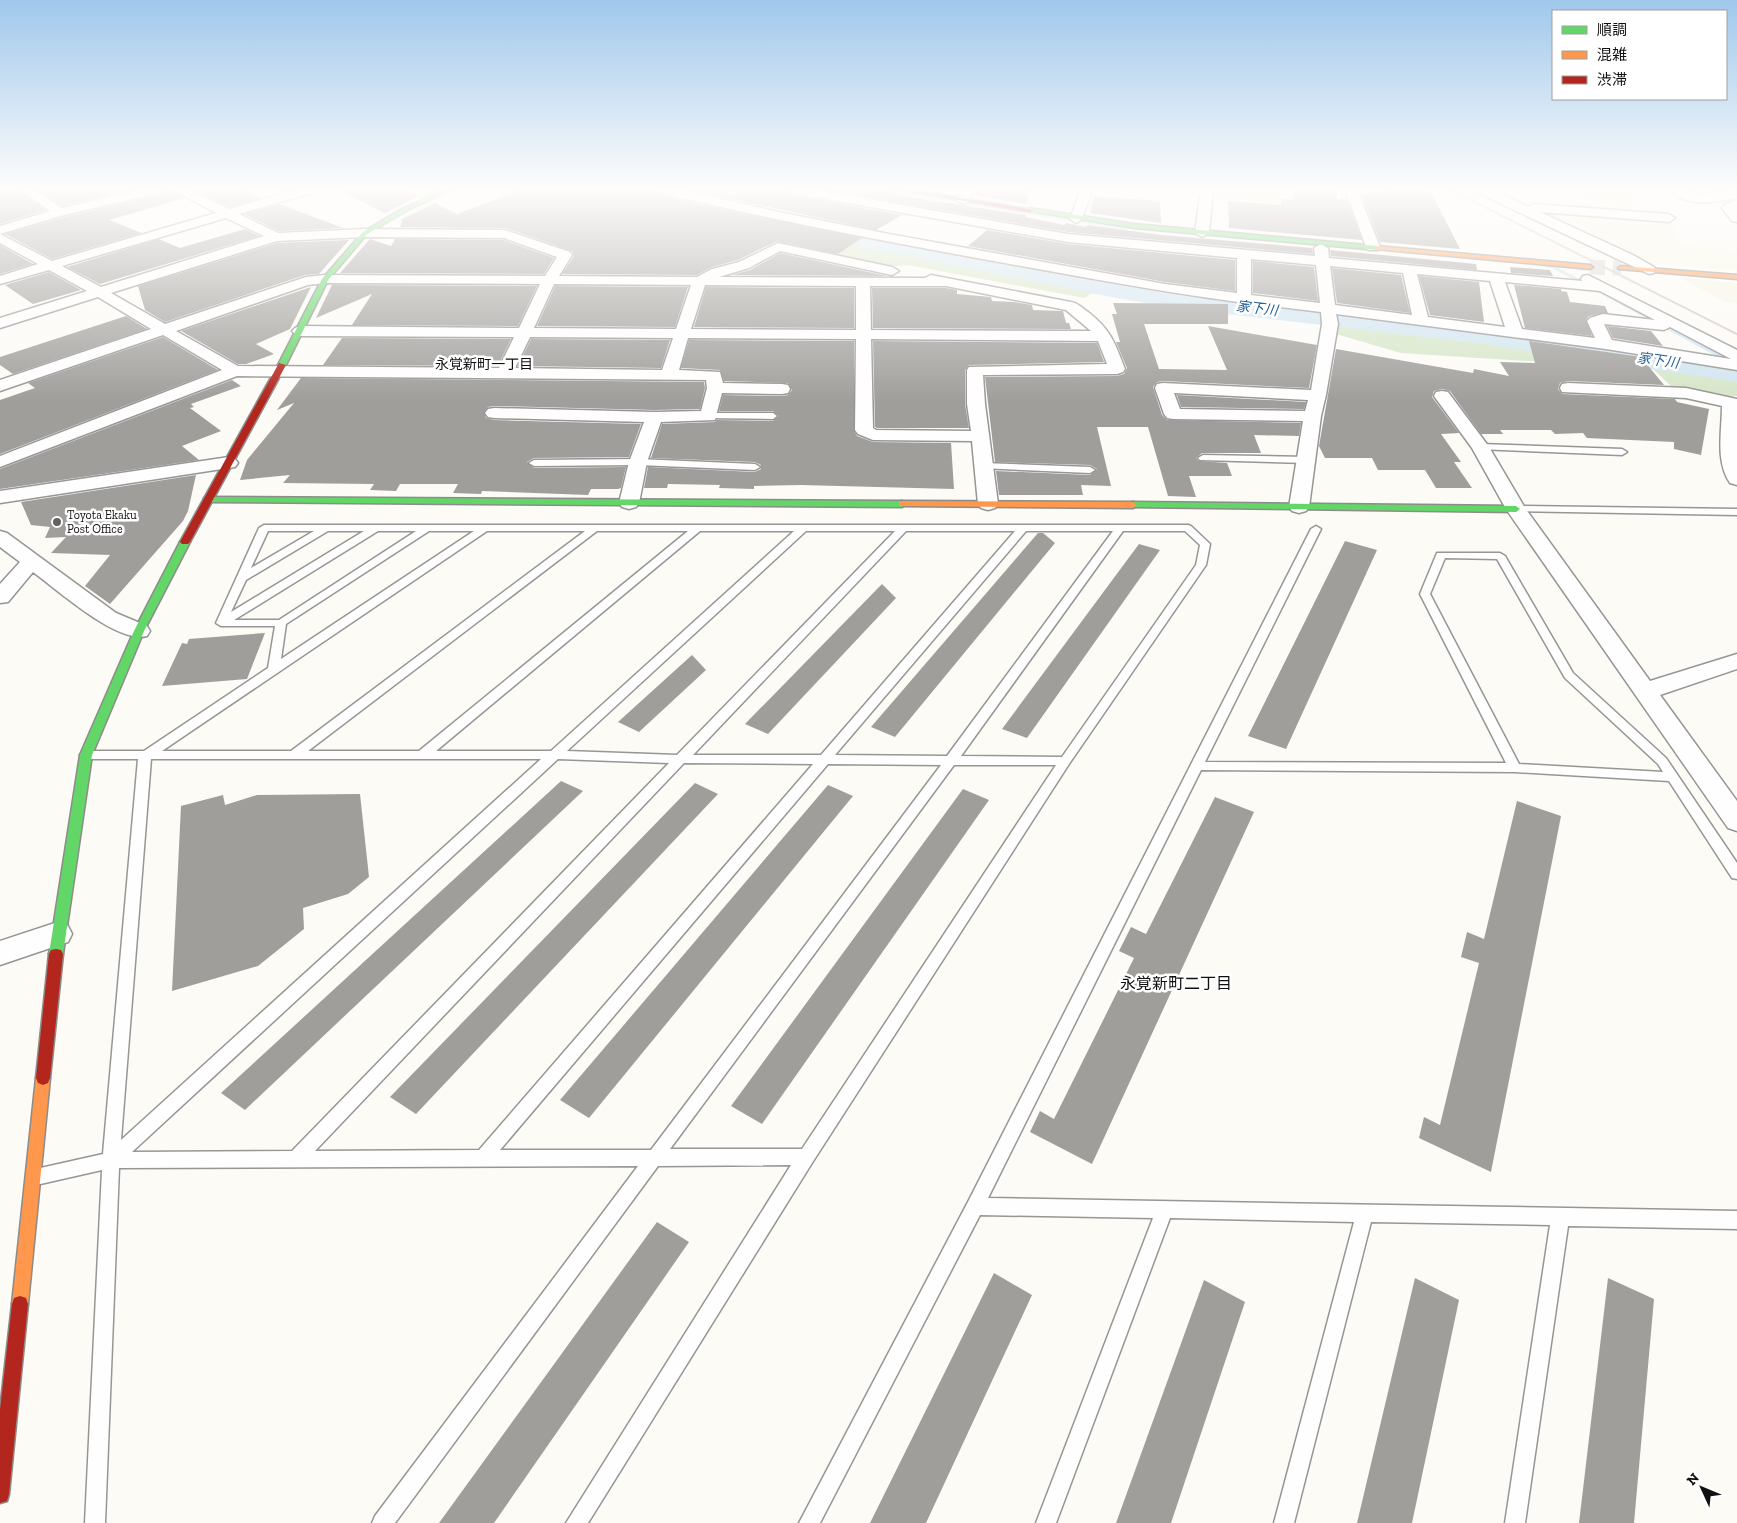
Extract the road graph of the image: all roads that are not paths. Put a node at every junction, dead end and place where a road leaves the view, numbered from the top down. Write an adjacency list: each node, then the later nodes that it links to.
1 (42, 260): 13 (street)
2 (53, 260): 13 (street)
3 (202, 260): 30 (street)
4 (341, 260): 23 (street)
5 (562, 260): 25 (street)
6 (754, 260): 26 (street)
7 (838, 260): 28 (street)
8 (1025, 260): 31 (street)
9 (1244, 260): 31 (street)
10 (1293, 260): 14 (street)
11 (1519, 260): 15 (street)
12 (1632, 260): 19 (street)
13 (46, 262): 20 (street); 24 (street); 30 (street)
14 (1322, 263): 18 (street); 32 (street)
15 (1563, 264): 16 (street); 29 (street)
16 (1590, 267)
17 (1621, 268): 19 (street)
18 (1409, 270): 21 (street); 33 (street)
19 (1649, 270): 22 (street)
20 (0, 271)
21 (1496, 277): 29 (street); 38 (street)
22 (1737, 277)
23 (325, 279): 25 (street); 36 (street); 37 (street)
24 (0, 280)
25 (549, 280): 26 (street); 39 (street)
26 (699, 281): 27 (street); 40 (street)
27 (864, 282): 28 (street); 41 (street)
28 (946, 282): 42 (street)
29 (1603, 287): 35 (street)
30 (99, 292): 34 (street); 36 (street)
31 (1244, 300): 32 (street)
32 (1328, 310): 33 (street); 54 (street)
33 (1421, 320): 38 (street)
34 (0, 323)
35 (1678, 326): 43 (street); 44 (street)
36 (164, 330): 46 (street); 50 (street)
37 (300, 331): 39 (street); 47 (street)
38 (1515, 332): 43 (street)
39 (524, 333): 40 (street); 48 (street)
40 (681, 334): 41 (street); 49 (street)
41 (865, 336): 42 (street); 61 (street)
42 (1104, 336): 61 (street)
43 (1606, 344): 45 (street)
44 (1737, 356)
45 (1737, 365)
46 (234, 371): 47 (street); 66 (street)
47 (279, 372): 48 (street); 68 (street)
48 (505, 373): 49 (street)
49 (669, 374): 51 (street)
50 (0, 386)
51 (715, 388): 53 (street); 57 (street)
52 (1568, 388): 73 (street)
53 (782, 389)
54 (1318, 395): 59 (street); 59 (street)
55 (1442, 396): 62 (street)
56 (494, 413): 60 (street)
57 (709, 416): 58 (lane); 60 (street)
58 (773, 416)
59 (1312, 416): 65 (street)
60 (654, 417): 67 (street)
61 (982, 436): 70 (street)
62 (1480, 447): 63 (lane); 79 (street)
63 (1622, 452)
64 (1203, 458): 65 (lane)
65 (1306, 460): 78 (street)
66 (0, 462)
67 (638, 462): 69 (lane); 71 (lane); 76 (street)
68 (229, 463): 74 (street); 75 (street)
69 (534, 463)
70 (983, 466): 72 (lane); 77 (street)
71 (755, 467)
72 (1090, 470)
73 (1737, 479)
74 (0, 497)
75 (208, 500): 76 (street); 98 (street)
76 (628, 503): 77 (street)
77 (988, 504): 78 (street)
78 (1299, 507): 79 (street)
79 (1516, 510): 80 (lane); 101 (street)
80 (1737, 512)
81 (326, 528): 82 (lane); 94 (lane); 94 (lane)
82 (376, 528): 83 (lane); 97 (lane)
83 (427, 528): 84 (lane); 96 (lane)
84 (485, 528): 85 (lane); 100 (lane)
85 (595, 528): 86 (lane); 102 (lane)
86 (698, 528): 87 (lane); 106 (lane)
87 (803, 528): 88 (lane); 104 (lane)
88 (903, 528): 89 (lane); 107 (lane)
89 (1023, 528): 90 (lane); 108 (lane)
90 (1120, 528): 109 (lane); 110 (lane)
91 (1316, 529): 111 (lane)
92 (0, 538): 93 (street)
93 (32, 562): 95 (street); 98 (street)
94 (242, 578): 97 (lane)
95 (0, 597)
96 (281, 623): 97 (lane); 100 (lane)
97 (222, 624)
98 (139, 631): 103 (street)
99 (1737, 661): 101 (street)
100 (274, 670): 105 (lane)
101 (1646, 691): 114 (street)
102 (295, 754): 105 (lane); 106 (lane)
103 (86, 755): 105 (lane); 116 (street)
104 (554, 755): 106 (lane); 107 (lane); 122 (lane)
105 (145, 756): 122 (lane)
106 (421, 756)
107 (680, 759): 108 (lane); 121 (lane)
108 (825, 760): 109 (lane); 120 (lane)
109 (951, 760): 110 (lane); 119 (lane)
110 (1065, 761): 118 (lane)
111 (1196, 766): 112 (lane); 124 (lane)
112 (1515, 768): 113 (lane); 113 (lane)
113 (1672, 776): 115 (lane)
114 (1737, 821)
115 (1737, 874)
116 (58, 934): 117 (street); 123 (street)
117 (0, 953)
118 (806, 1156): 119 (lane); 132 (lane)
119 (655, 1157): 120 (lane); 131 (lane)
120 (483, 1158): 121 (lane)
121 (296, 1159): 122 (lane)
122 (111, 1160): 123 (lane); 130 (lane)
123 (34, 1178): 129 (street)
124 (975, 1206): 125 (lane); 133 (lane)
125 (1165, 1209): 126 (lane); 134 (lane)
126 (1364, 1213): 127 (lane); 135 (lane)
127 (1560, 1217): 128 (lane); 136 (lane)
128 (1737, 1220)
129 (0, 1494)
130 (95, 1523)
131 (382, 1523)
132 (576, 1523)
133 (809, 1523)
134 (1046, 1523)
135 (1284, 1523)
136 (1515, 1523)

